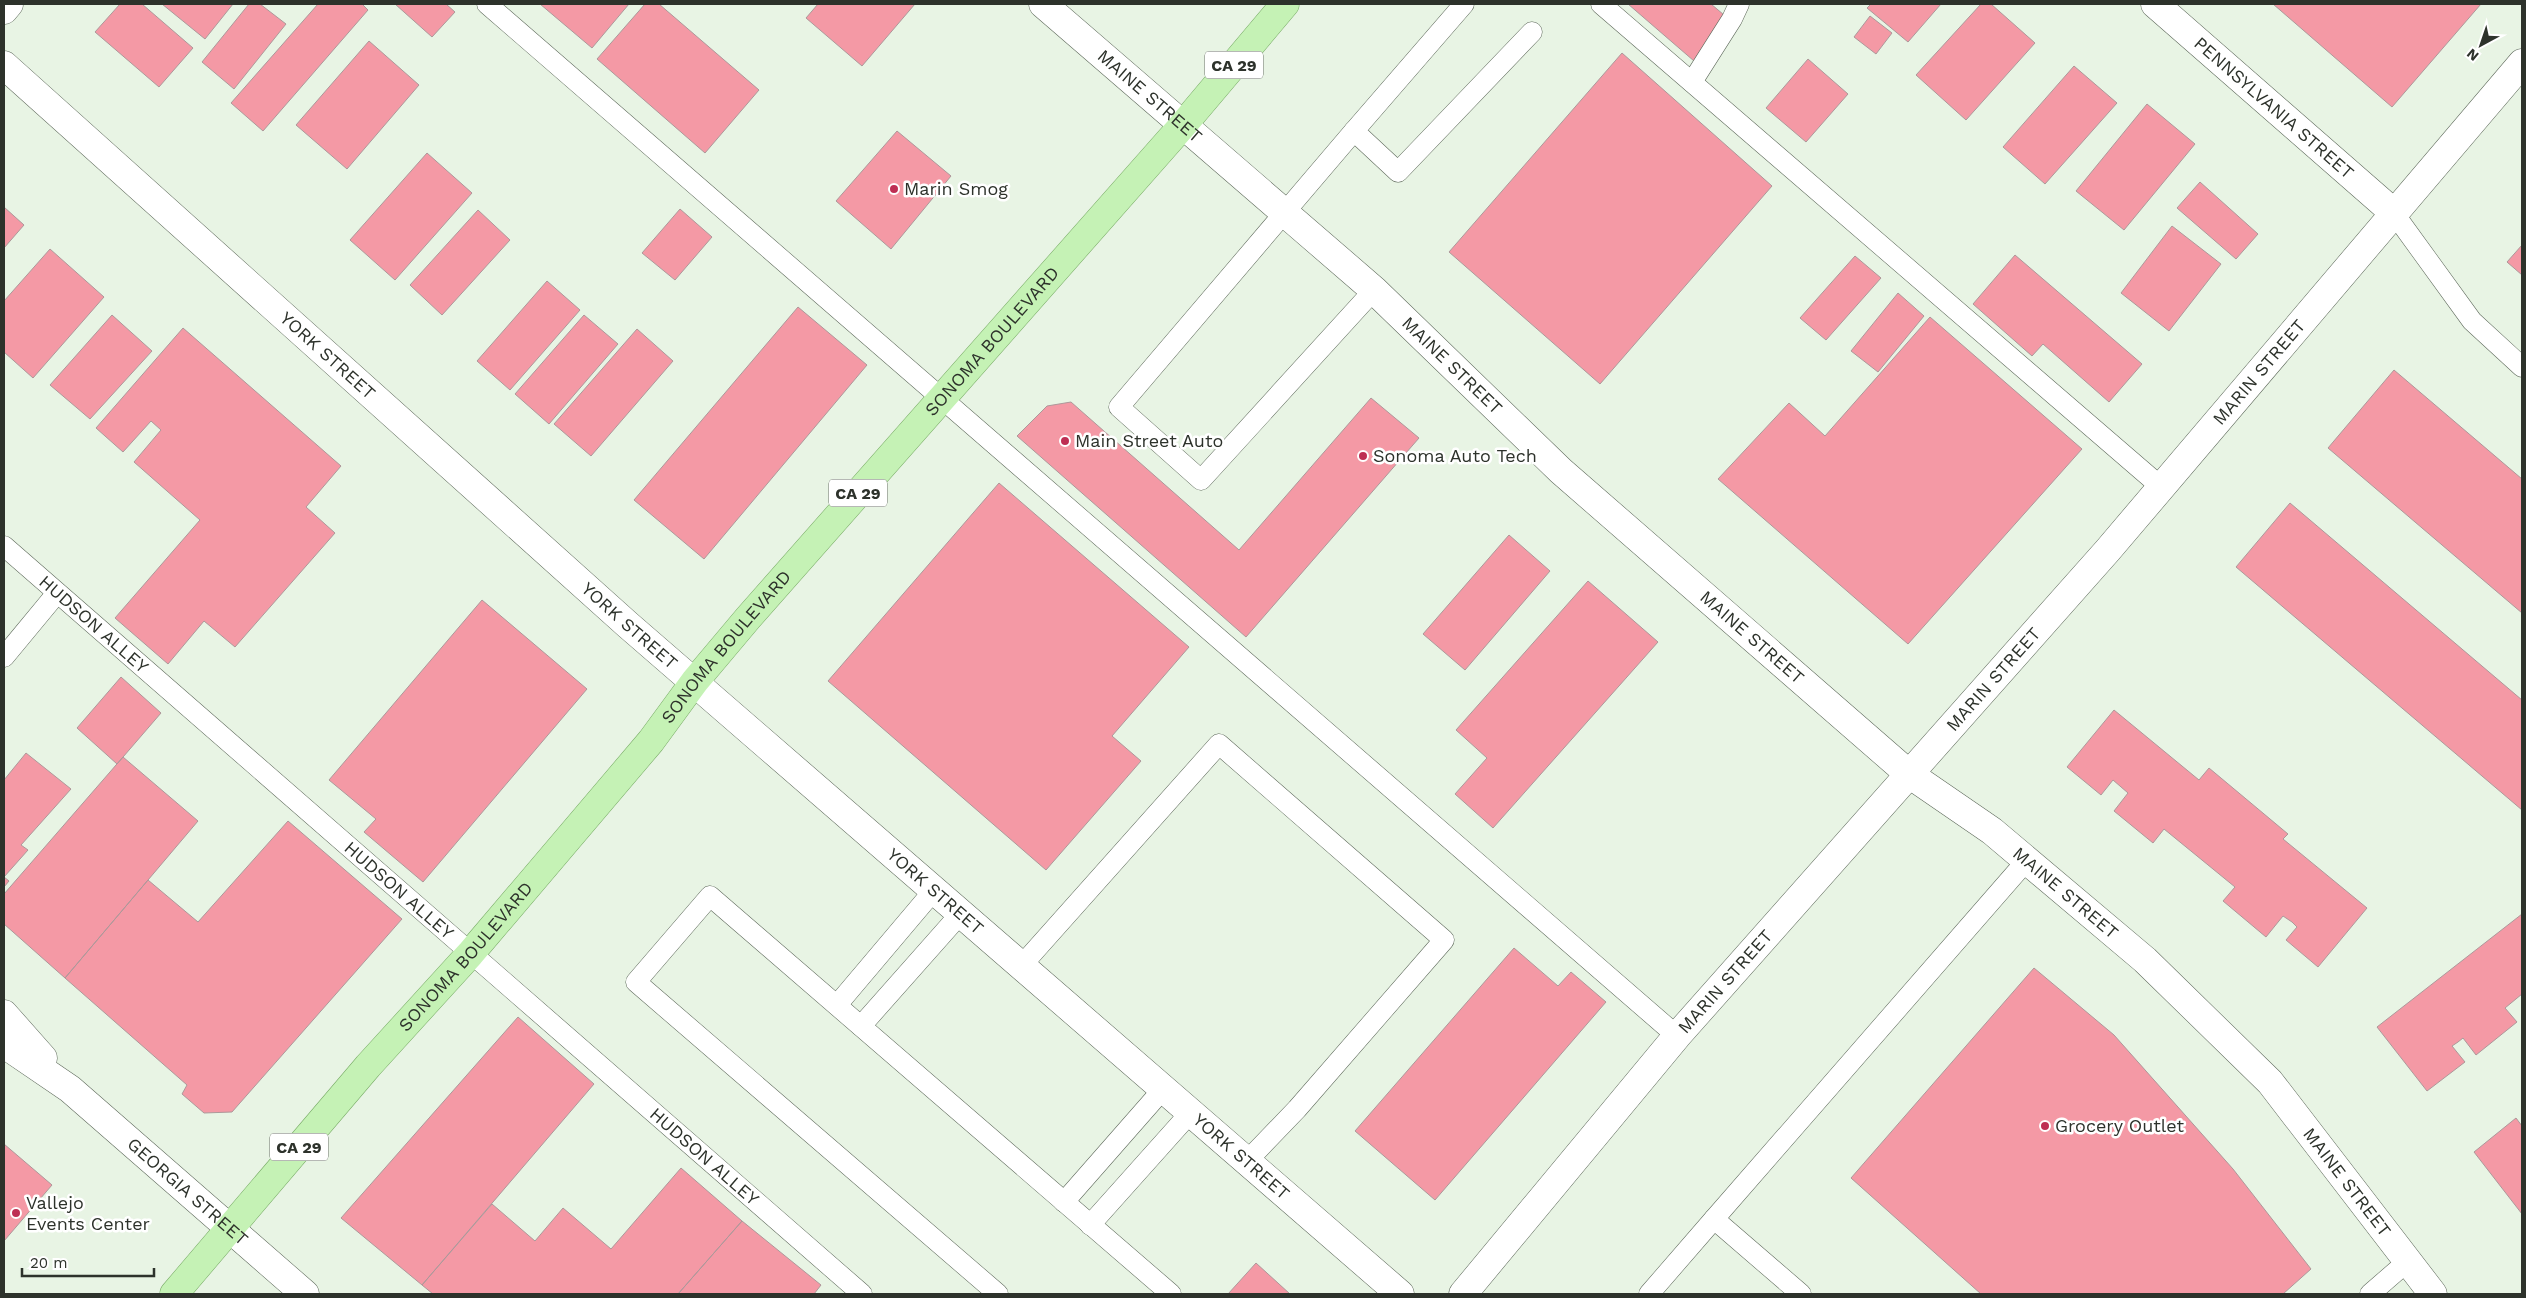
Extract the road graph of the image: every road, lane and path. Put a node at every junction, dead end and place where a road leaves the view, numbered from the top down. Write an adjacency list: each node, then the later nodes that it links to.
1 (9, 4): 9 (street)
2 (487, 4): 20 (lane)
3 (1044, 4): 14 (street, MAINE STREET)
4 (1285, 4): 14 (main road, SONOMA BOULEVARD / CA 29)
5 (1464, 4): 15 (lane)
6 (1602, 4): 13 (lane)
7 (1739, 4): 13 (lane)
8 (2154, 4): 17 (street, PENNSYLVANIA STREET)
9 (4, 10)
10 (1532, 32): 15 (lane)
11 (2522, 63): 17 (street, MARIN STREET)
12 (4, 65): 25 (street, YORK STREET)
13 (1692, 82): 21 (lane)
14 (1183, 125): 16 (street, MAINE STREET); 20 (main road, SONOMA BOULEVARD / CA 29)
15 (1354, 131): 16 (lane)
16 (1284, 212): 18 (street, MAINE STREET); 18 (lane)
17 (2393, 212): 19 (lane); 21 (street, MARIN STREET)
18 (1374, 290): 26 (street, MAINE STREET)
19 (2522, 367)
20 (942, 397): 25 (main road, SONOMA BOULEVARD / CA 29); 35 (lane)
21 (2160, 486): 26 (street, MARIN STREET)
22 (4, 546): 23 (lane, HUDSON ALLEY)
23 (57, 593): 24 (lane); 30 (lane, HUDSON ALLEY)
24 (4, 656)
25 (694, 681): 28 (street, YORK STREET); 30 (main road, SONOMA BOULEVARD / CA 29)
26 (1909, 774): 27 (street, MAINE STREET); 35 (street, MARIN STREET)
27 (2028, 860): 42 (lane); 45 (street, MAINE STREET)
28 (935, 889): 29 (street, YORK STREET); 32 (lane)
29 (962, 912): 31 (street, YORK STREET); 34 (lane)
30 (470, 954): 44 (main road, SONOMA BOULEVARD / CA 29); 48 (lane, HUDSON ALLEY)
31 (1022, 965): 37 (street, YORK STREET); 40 (lane)
32 (837, 1005): 34 (lane); 49 (lane)
33 (4, 1014): 38 (street, GEORGIA STREET)
34 (861, 1026): 41 (lane)
35 (1678, 1036): 52 (street, MARIN STREET)
36 (4, 1044): 38 (street, GEORGIA STREET)
37 (1164, 1088): 39 (street, YORK STREET); 41 (lane)
38 (70, 1089): 44 (street, GEORGIA STREET)
39 (1191, 1112): 40 (street, YORK STREET); 43 (lane)
40 (1248, 1160): 51 (street, YORK STREET)
41 (1064, 1202): 43 (lane)
42 (1714, 1219): 53 (lane); 54 (lane)
43 (1090, 1224): 50 (lane)
44 (229, 1229): 46 (main road, SONOMA BOULEVARD / CA 29); 47 (street, GEORGIA STREET)
45 (2408, 1261): 55 (lane); 56 (street, MAINE STREET)
46 (174, 1294)
47 (305, 1294)
48 (862, 1294)
49 (998, 1294)
50 (1171, 1294)
51 (1400, 1294)
52 (1463, 1294)
53 (1649, 1294)
54 (1801, 1294)
55 (2370, 1294)
56 (2433, 1294)

